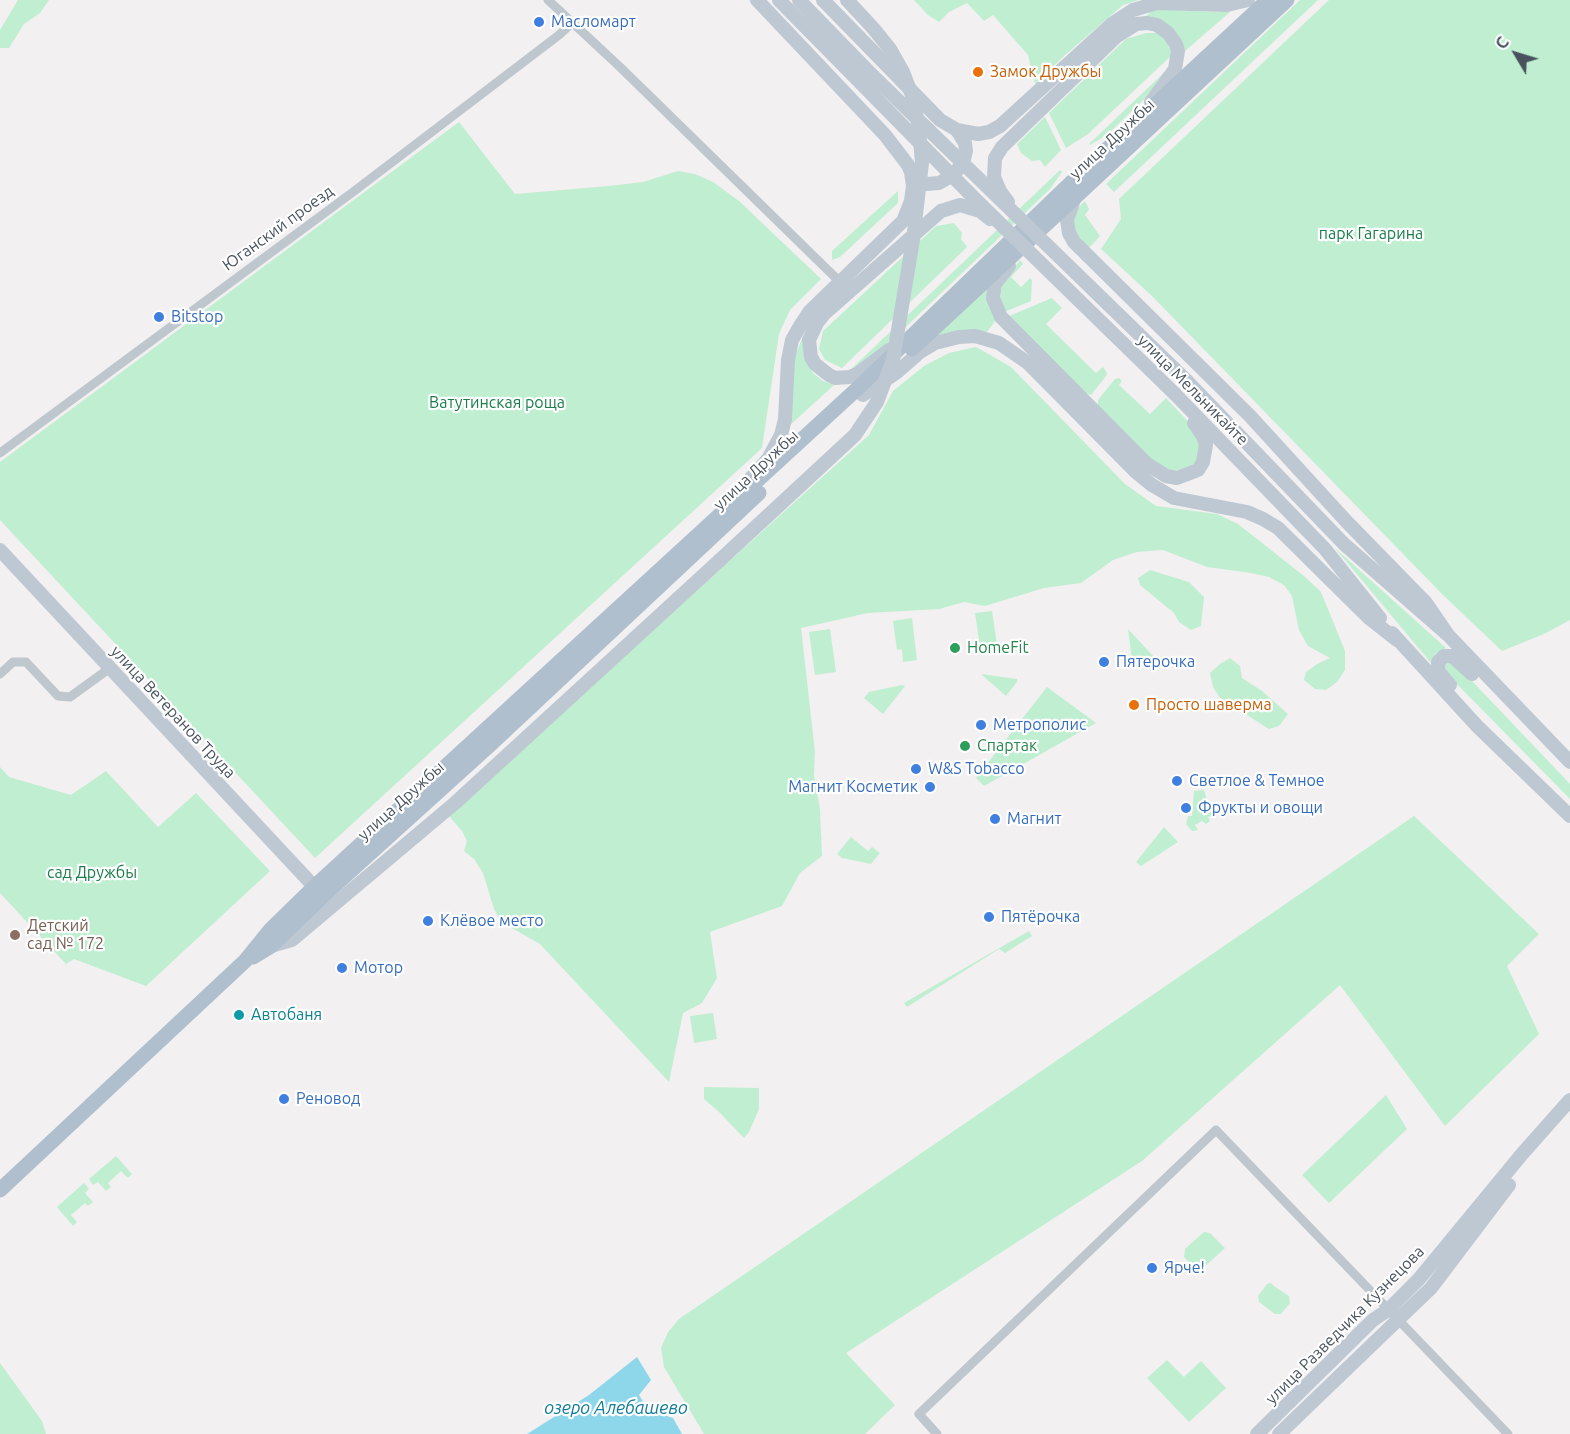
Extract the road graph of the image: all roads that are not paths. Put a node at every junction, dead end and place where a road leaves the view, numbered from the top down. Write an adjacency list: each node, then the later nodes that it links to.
1 (548, 0): 10 (street)
2 (757, 0): 13 (main road)
3 (779, 0): 16 (main road, улица Мельникайте, bridge)
4 (799, 0): 15 (main road, улица Мельникайте, bridge)
5 (823, 0): 12 (main road)
6 (848, 0): 33 (main road, bridge)
7 (1248, 0): 12 (main road)
8 (1268, 0): 11 (main road, улица Дружбы)
9 (1287, 0): 14 (main road, улица Дружбы)
10 (572, 23): 18 (street); 22 (street, Юганский проезд)
11 (1133, 125): 15 (main road, bridge); 19 (main road, улица Дружбы)
12 (957, 130): 13 (main road)
13 (911, 172): 18 (main road)
14 (1075, 198): 17 (main road, улица Дружбы); 25 (main road)
15 (1017, 216): 25 (main road, улица Мельникайте, bridge)
16 (1005, 229): 19 (main road, bridge); 20 (main road, улица Мельникайте, bridge)
17 (1027, 241): 20 (main road); 21 (main road, улица Дружбы)
18 (840, 282): 23 (main road)
19 (920, 328): 23 (main road, улица Дружбы)
20 (1175, 394): 26 (main road, улица Мельникайте)
21 (863, 395): 26 (main road); 33 (main road, улица Дружбы)
22 (0, 453)
23 (720, 514): 33 (main road, улица Дружбы)
24 (0, 550): 27 (main road, улица Ветеранов Труда)
25 (1448, 635): 29 (main road, улица Мельникайте)
26 (1397, 640): 30 (main road, улица Мельникайте)
27 (110, 668): 28 (street); 33 (main road, улица Ветеранов Труда)
28 (0, 674)
29 (1512, 702): 30 (main road); 31 (main road, улица Мельникайте)
30 (1510, 757): 32 (main road, улица Мельникайте)
31 (1570, 762)
32 (1570, 816)
33 (324, 896): 34 (main road, улица Дружбы); 34 (main road, улица Дружбы)
34 (245, 961): 37 (main road, улица Дружбы)
35 (1570, 1100): 38 (main road, улица Разведчика Кузнецова)
36 (1570, 1114): 39 (main road, улица Разведчика Кузнецова)
37 (0, 1190)
38 (1388, 1310): 39 (street); 40 (street); 41 (main road, улица Разведчика Кузнецова)
39 (1398, 1321): 42 (main road, улица Разведчика Кузнецова); 43 (street)
40 (937, 1434)
41 (1257, 1434)
42 (1279, 1434)
43 (1508, 1434)

